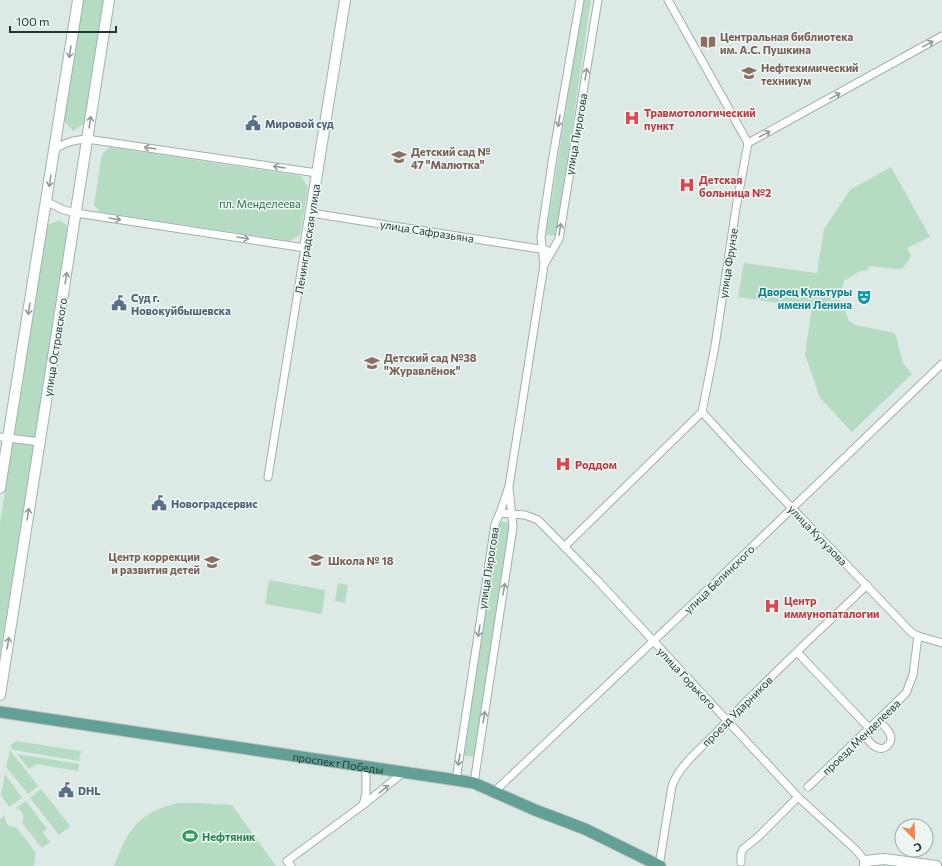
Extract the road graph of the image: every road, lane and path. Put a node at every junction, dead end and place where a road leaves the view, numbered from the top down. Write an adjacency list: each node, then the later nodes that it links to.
1 (78, 0): 10 (main road, one-way to 10)
2 (109, 0): 8 (main road, улица Островского, one-way to 2)
3 (345, 0): 11 (main road, Ленинградская улица)
4 (580, 0): 16 (street, улица Пирогова, one-way to 16)
5 (598, 0): 17 (street, улица Пирогова, one-way to 5)
6 (668, 0): 9 (street)
7 (942, 36): 9 (street, one-way to 7)
8 (87, 139): 10 (street); 11 (street, one-way to 8); 13 (main road, улица Островского)
9 (748, 143): 20 (street, улица Фрунзе)
10 (55, 149): 12 (main road, one-way to 12)
11 (317, 173): 14 (main road, Ленинградская улица)
12 (47, 202): 13 (street); 21 (main road, one-way to 21)
13 (76, 213): 15 (street, one-way to 15); 22 (main road, улица Островского, one-way to 13)
14 (311, 213): 15 (main road, Ленинградская улица); 16 (street, улица Сафразьяна)
15 (306, 248): 23 (street, Ленинградская улица)
16 (542, 250): 17 (street, улица Сафразьяна); 18 (street, улица Пирогова)
17 (552, 251): 18 (street, улица Пирогова)
18 (544, 264): 24 (street, улица Пирогова)
19 (942, 364): 26 (street, улица Белинского)
20 (702, 412): 26 (street, улица Кутузова); 29 (street)
21 (4, 437): 22 (street); 25 (main road)
22 (40, 442): 35 (main road, улица Островского, one-way to 22)
23 (268, 477)
24 (509, 486): 27 (street, улица Пирогова); 28 (street, улица Пирогова)
25 (0, 488)
26 (792, 508): 30 (street, улица Кутузова); 32 (street, улица Белинского)
27 (500, 513): 28 (street, улица Горького); 43 (street, улица Пирогова, one-way to 43)
28 (512, 514): 29 (street, улица Горького); 44 (street, улица Пирогова, one-way to 28)
29 (565, 546): 32 (street, улица Горького)
30 (867, 585): 31 (street, улица Кутузова); 34 (street, проезд Ударников)
31 (918, 636): 33 (street, улица Кутузова); 38 (street, проезд Менделеева)
32 (653, 642): 37 (street, улица Горького); 46 (street, улица Белинского)
33 (942, 643)
34 (797, 652): 37 (street, проезд Ударников); 39 (street)
35 (0, 695)
36 (0, 712): 41 (main road, проспект Победы)
37 (727, 720): 47 (street, улица Горького); 52 (street, проезд Ударников)
38 (878, 720): 39 (street, проезд Менделеева); 40 (street)
39 (869, 728): 40 (street, проезд Менделеева)
40 (863, 734): 45 (street, проезд Менделеева)
41 (366, 766): 42 (main road, проспект Победы); 48 (street)
42 (404, 772): 43 (main road, проспект Победы); 48 (street, one-way to 42)
43 (456, 780): 44 (main road, проспект Победы)
44 (474, 783): 46 (main road, проспект Победы)
45 (808, 787)
46 (494, 792): 52 (main road, проспект Победы)
47 (798, 797): 49 (street); 51 (street, улица Горького)
48 (363, 806): 50 (street)
49 (741, 862)
50 (289, 864)
51 (865, 864): 53 (main road)
52 (660, 866)
53 (936, 866)

